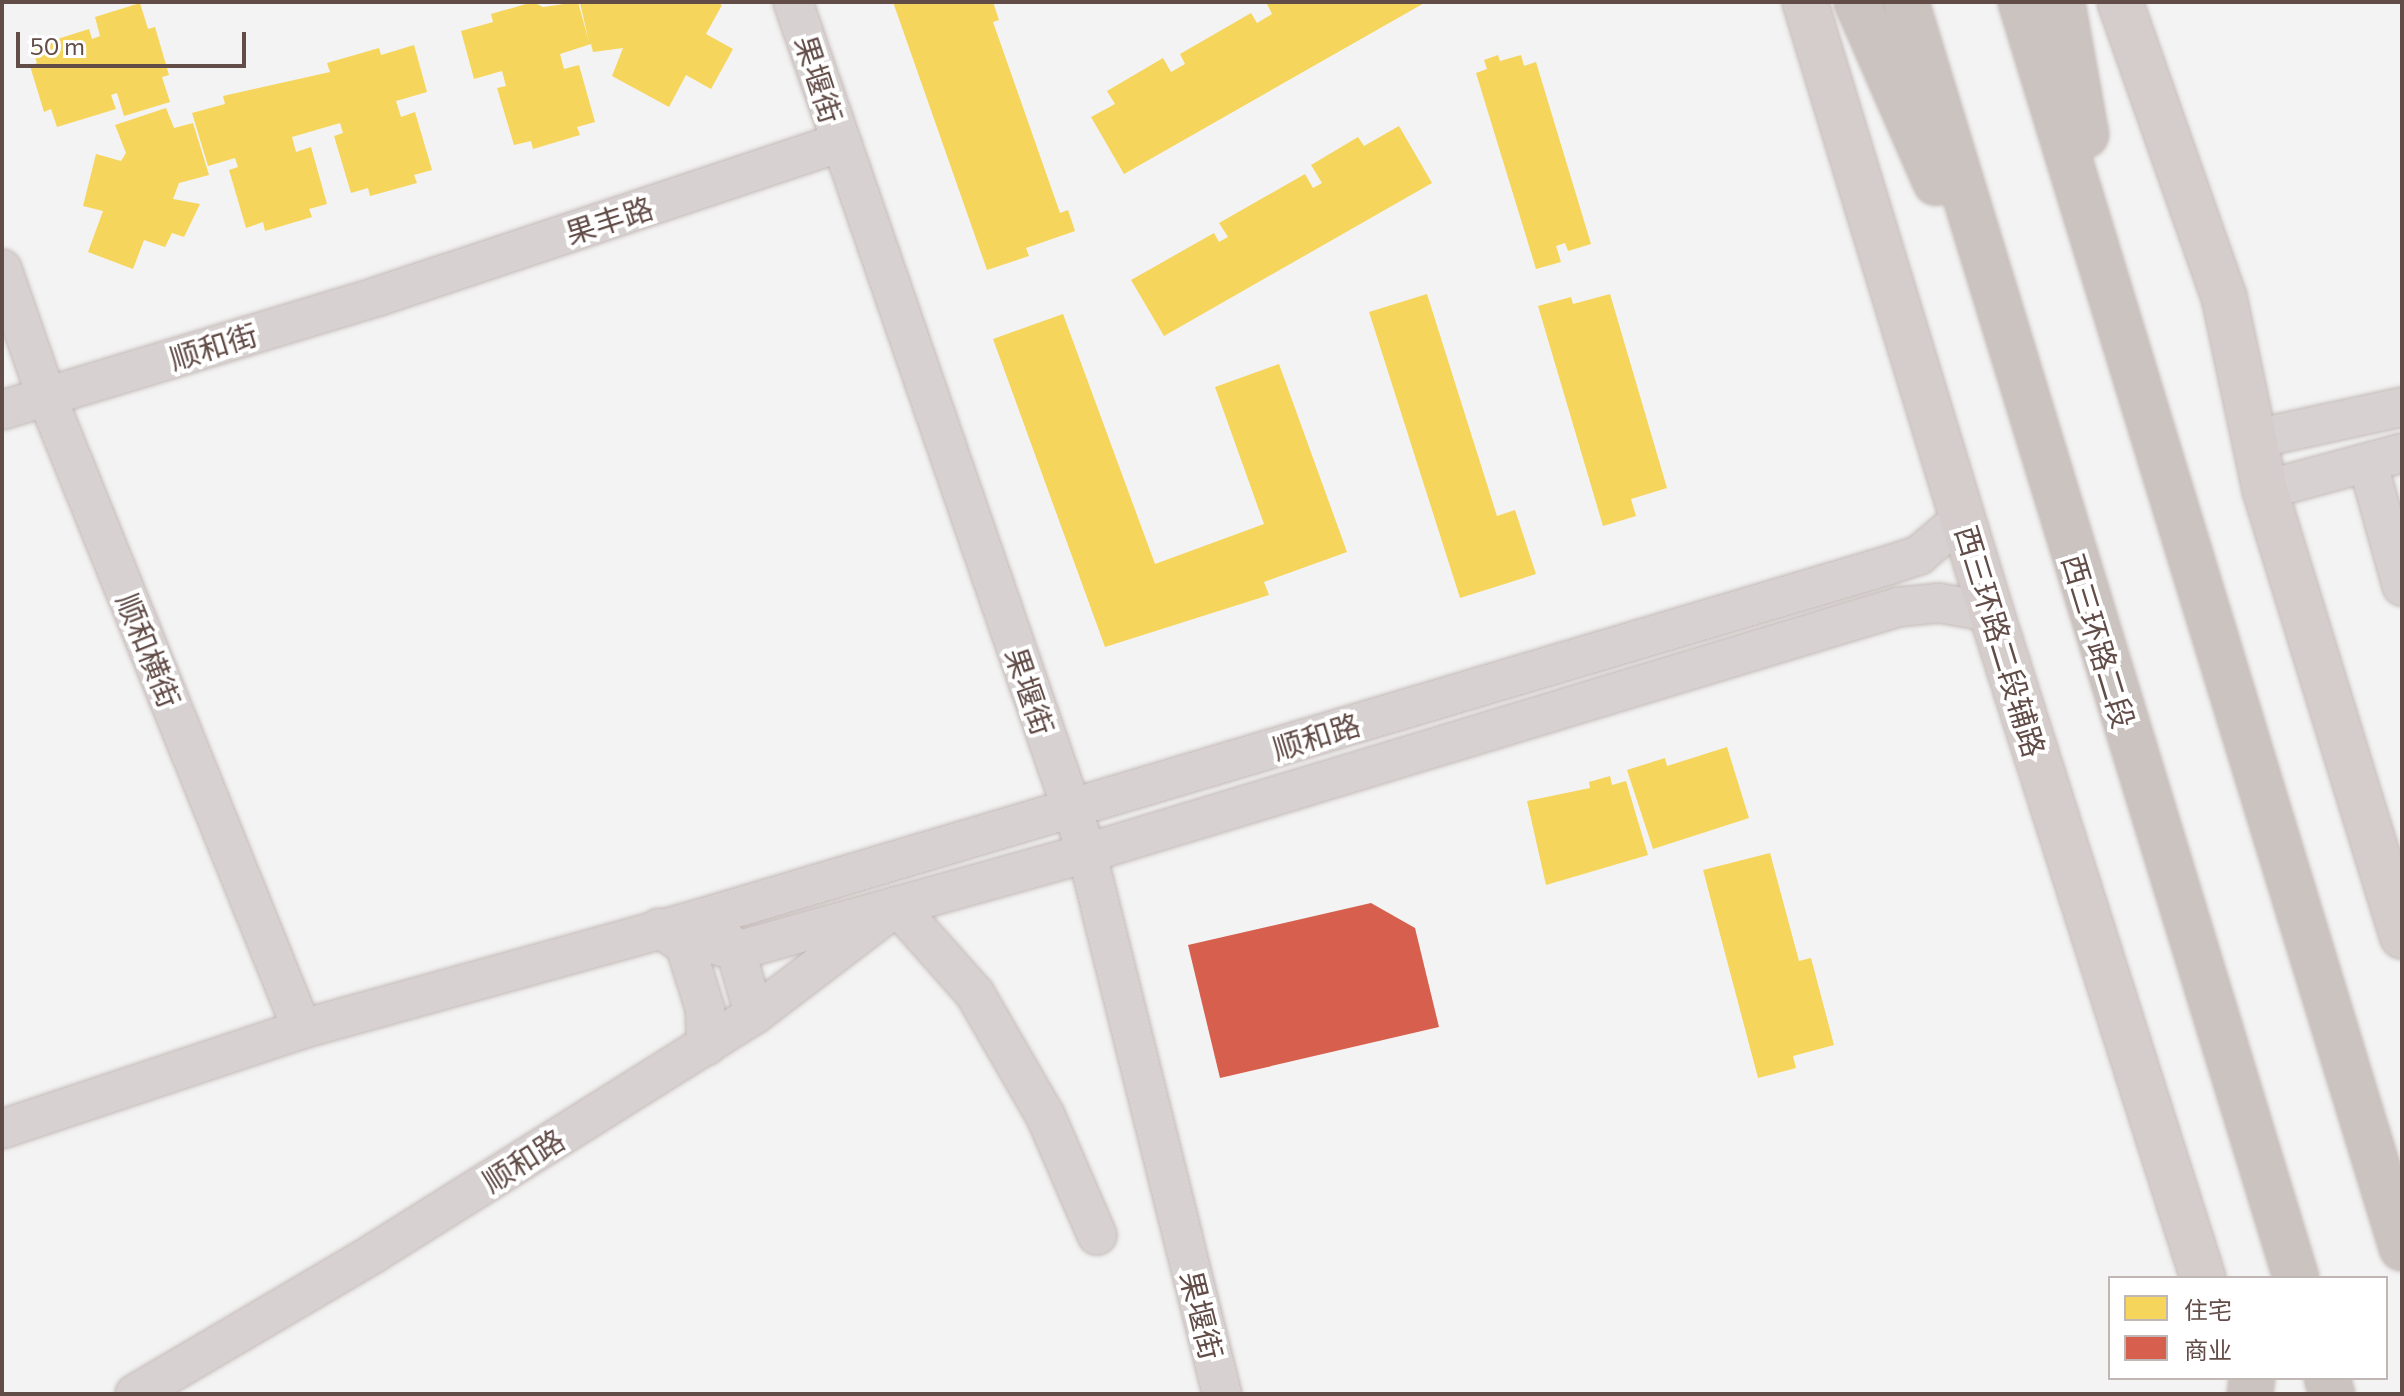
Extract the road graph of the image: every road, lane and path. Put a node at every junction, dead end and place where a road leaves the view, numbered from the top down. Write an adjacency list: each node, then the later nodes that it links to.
1 (793, 2): 8 (street, 果堰街)
2 (1805, 2): 19 (main road, 西三环路二段辅路)
3 (1857, 2): 12 (highway)
4 (1906, 2): 12 (highway, 西三环路二段)
5 (2021, 2): 11 (highway)
6 (2062, 2): 11 (highway)
7 (2120, 2): 16 (main road)
8 (840, 143): 10 (street, 果丰路); 22 (street, 果堰街)
9 (2, 269): 13 (street, 顺和横街)
10 (379, 296): 13 (street, 顺和街)
11 (2122, 334): 35 (highway)
12 (2016, 366): 33 (highway, 西三环路二段)
13 (46, 395): 15 (street, 顺和街); 30 (street, 顺和横街)
14 (2402, 407): 16 (street)
15 (2, 410)
16 (2254, 439): 18 (main road)
17 (2385, 458): 18 (street); 20 (street)
18 (2265, 490): 27 (main road)
19 (1963, 518): 21 (main road, 西三环路二段辅路); 22 (street, 顺和路)
20 (2402, 586)
21 (1991, 612): 23 (street, 顺和路); 36 (main road, 西三环路二段辅路)
22 (1071, 809): 23 (street, 果堰街); 25 (street, 顺和路)
23 (1087, 853): 24 (street, 顺和路); 40 (street, 果堰街)
24 (897, 906): 28 (street, 顺和路); 29 (street, 顺和路); 34 (street)
25 (702, 918): 26 (street, 顺和路); 28 (street)
26 (657, 927): 28 (street); 30 (street, 顺和路); 31 (street)
27 (2402, 936)
28 (736, 951): 29 (street)
29 (754, 1015): 31 (street, 顺和路)
30 (302, 1029): 32 (street, 顺和路)
31 (706, 1046): 39 (street, 顺和路)
32 (2, 1129)
33 (2275, 1211): 37 (highway); 38 (highway, 西三环路二段)
34 (1097, 1235)
35 (2402, 1248)
36 (2202, 1276)
37 (2266, 1276)
38 (2295, 1276)
39 (135, 1394)
40 (1222, 1394)

